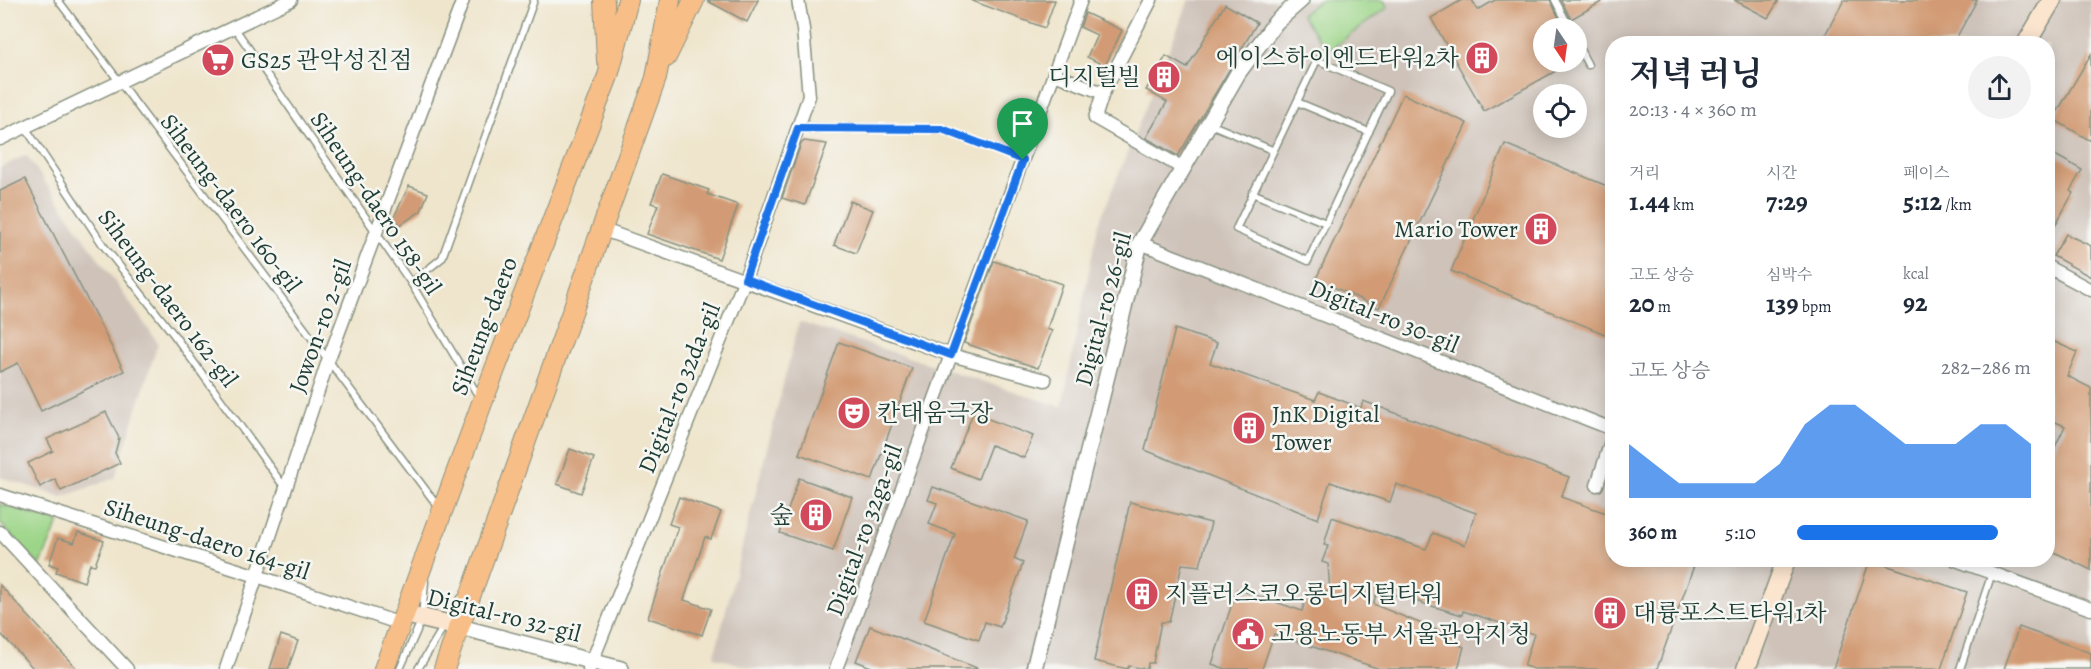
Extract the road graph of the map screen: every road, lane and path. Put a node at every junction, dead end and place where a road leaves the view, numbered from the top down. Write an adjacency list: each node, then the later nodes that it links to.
1 (58, 0): 21 (lane, Siheung-daero 160-gil)
2 (291, 0): 16 (street)
3 (463, 0): 35 (street, Jowon-ro 2-gil)
4 (534, 0): 39 (lane)
5 (604, 0): 19 (main road)
6 (628, 0): 19 (main road, Siheung-daero)
7 (670, 0): 20 (main road)
8 (694, 0): 20 (main road)
9 (798, 0): 26 (street, Digital-ro 32da-gil)
10 (1081, 0): 18 (street, Digital-ro 32ga-gil)
11 (1151, 0): 22 (street)
12 (1301, 0): 24 (street, Digital-ro 26-gil)
13 (1555, 0): 15 (lane)
14 (2052, 0): 17 (main road)
15 (1565, 18)
16 (234, 27): 21 (street); 35 (lane, Siheung-daero 158-gil)
17 (2031, 36)
18 (1054, 74): 22 (street); 30 (street, Digital-ro 32ga-gil)
19 (608, 76): 44 (main road, Siheung-daero)
20 (656, 78): 34 (main road)
21 (118, 83): 25 (street); 42 (lane, Siheung-daero 160-gil)
22 (1103, 93): 31 (street)
23 (1298, 102): 27 (lane); 27 (lane); 29 (lane)
24 (1209, 124): 29 (lane); 31 (street, Digital-ro 26-gil)
25 (25, 127): 28 (street); 48 (lane, Siheung-daero 162-gil)
26 (798, 128): 30 (lane); 38 (street, Digital-ro 32da-gil)
27 (1369, 132): 33 (lane)
28 (0, 139)
29 (1272, 150): 32 (lane)
30 (1023, 160): 41 (street, Digital-ro 32ga-gil)
31 (1184, 169): 36 (street, Digital-ro 26-gil)
32 (1252, 192): 33 (lane); 33 (lane)
33 (1326, 223)
34 (601, 229): 38 (street); 58 (main road)
35 (375, 232): 39 (lane, Siheung-daero 158-gil); 42 (street, Jowon-ro 2-gil)
36 (1140, 243): 45 (street, Digital-ro 30-gil); 68 (street, Digital-ro 26-gil)
37 (2055, 271): 40 (street)
38 (745, 279): 41 (street); 59 (street, Digital-ro 32da-gil)
39 (411, 283): 44 (lane, Siheung-daero 158-gil)
40 (2091, 290)
41 (951, 355): 43 (street); 67 (street, Digital-ro 32ga-gil)
42 (328, 362): 48 (street, Jowon-ro 2-gil); 50 (lane, Siheung-daero 160-gil)
43 (1045, 380)
44 (482, 403): 50 (main road, Siheung-daero)
45 (1605, 426)
46 (1605, 460): 47 (street)
47 (1597, 485)
48 (286, 488): 55 (street, Jowon-ro 2-gil)
49 (0, 495): 55 (street, Siheung-daero 164-gil)
50 (442, 512): 57 (main road, Siheung-daero)
51 (0, 532): 60 (street)
52 (1783, 567): 69 (main road)
53 (1975, 567): 54 (street)
54 (1992, 573): 56 (street); 70 (lane)
55 (257, 576): 57 (street, Siheung-daero 164-gil); 61 (street, Jowon-ro 2-gil)
56 (2091, 609)
57 (409, 619): 58 (main road, Digital-ro 32-gil); 62 (main road, Siheung-daero); 63 (lane)
58 (452, 626): 59 (street, Digital-ro 32-gil); 64 (lane); 65 (main road)
59 (591, 665): 66 (street, Digital-ro 32-gil)
60 (127, 669)
61 (226, 669)
62 (384, 669)
63 (400, 669)
64 (418, 669)
65 (444, 669)
66 (621, 669)
67 (836, 669)
68 (1034, 669)
69 (1746, 669)
70 (1959, 669)

